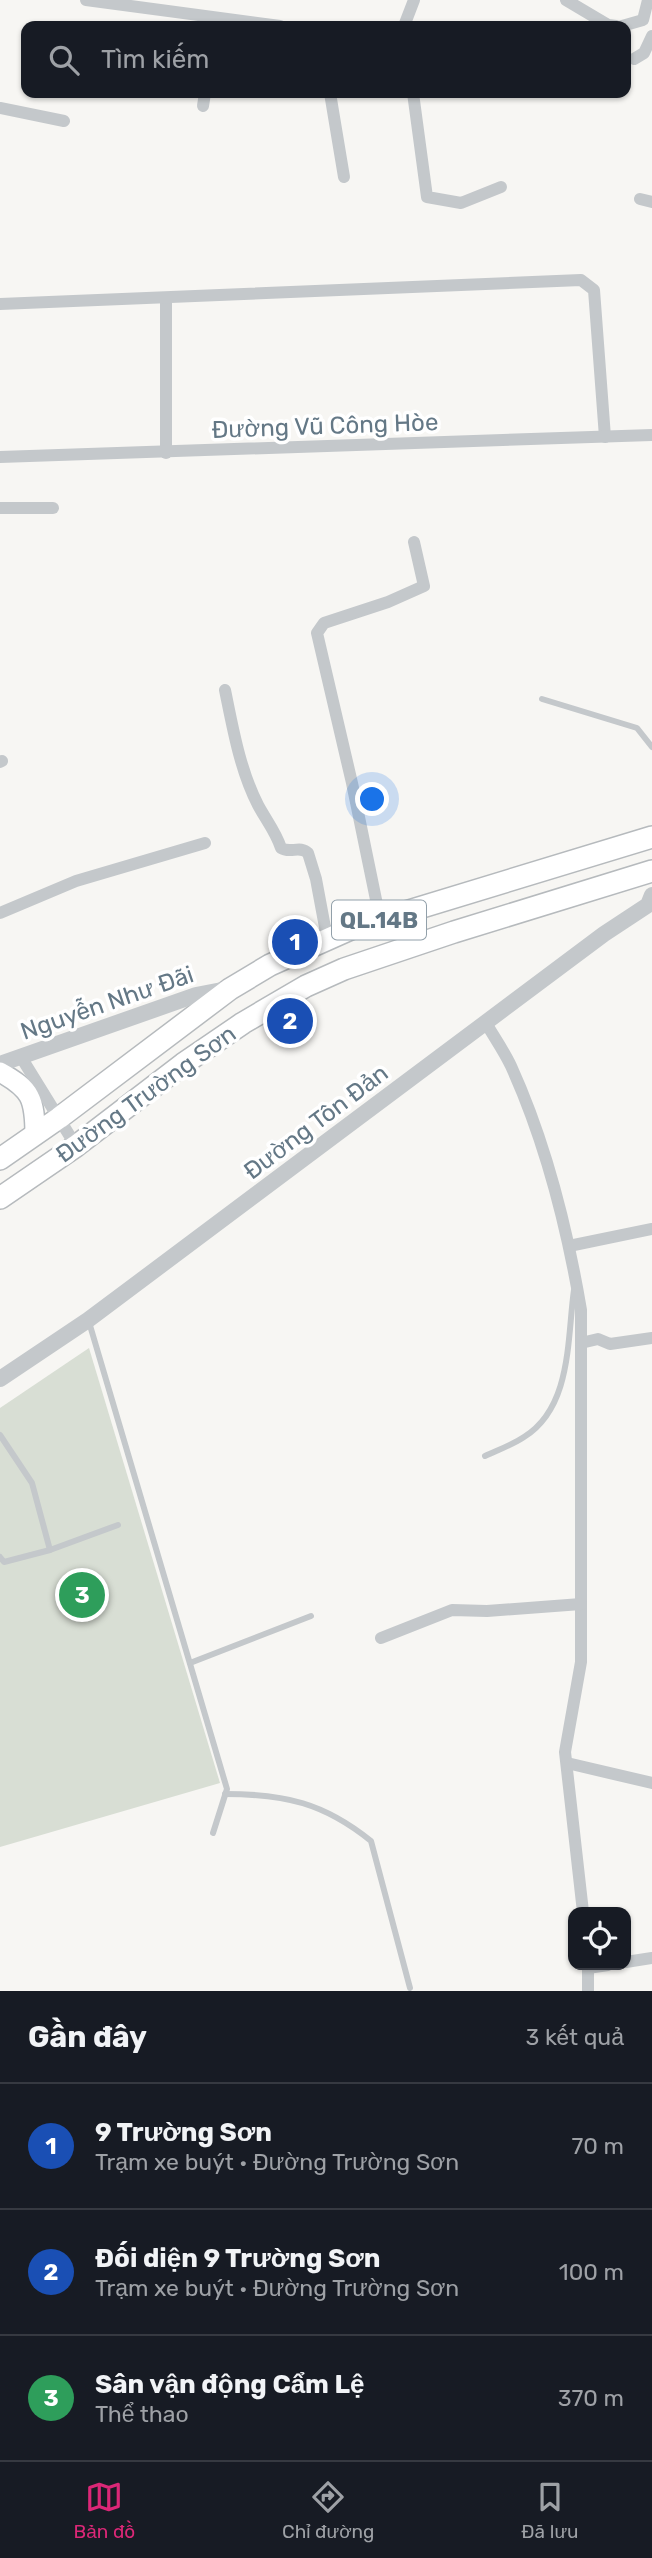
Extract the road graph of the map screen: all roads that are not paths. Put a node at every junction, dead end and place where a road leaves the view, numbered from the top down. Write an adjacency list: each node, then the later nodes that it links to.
1 (86, 0): 5 (street)
2 (414, 0): 6 (street)
3 (566, 0): 7 (street)
4 (648, 0): 8 (street)
5 (208, 21)
6 (406, 21)
7 (601, 21)
8 (647, 22)
9 (652, 36): 10 (street)
10 (634, 59)
11 (331, 98): 15 (street)
12 (414, 98): 16 (street)
13 (0, 108): 14 (street)
14 (64, 121)
15 (345, 177)
16 (501, 187)
17 (166, 298): 18 (street); 20 (street); 21 (street)
18 (0, 304)
19 (652, 435): 20 (street, Đường Vũ Công Hòe)
20 (605, 437): 21 (street, Đường Vũ Công Hòe)
21 (166, 453): 22 (street, Đường Vũ Công Hòe)
22 (0, 457)
23 (0, 508): 24 (street)
24 (53, 508)
25 (414, 542): 34 (street)
26 (225, 690): 35 (street)
27 (542, 699): 28 (lane)
28 (652, 747)
29 (652, 838): 34 (highway, Đường Trường Sơn / QL.14B)
30 (205, 843): 33 (street)
31 (652, 871): 42 (highway, Đường Trường Sơn / QL.14B)
32 (652, 895): 37 (street, Đường Tôn Đản)
33 (0, 913)
34 (380, 919): 35 (highway, Đường Trường Sơn / QL.14B)
35 (327, 938): 36 (highway, Đường Trường Sơn / QL.14B)
36 (230, 989): 38 (street, Nguyễn Như Đãi); 40 (highway, Đường Trường Sơn / QL.14B)
37 (486, 1023): 46 (street); 48 (street, Đường Tôn Đản)
38 (21, 1057): 39 (street, Nguyễn Như Đãi); 40 (street)
39 (1, 1062): 41 (main road)
40 (59, 1118): 41 (highway, Đường Trường Sơn / QL.14B); 42 (street)
41 (35, 1135): 43 (highway, Đường Trường Sơn / QL.14B)
42 (76, 1146): 44 (highway, Đường Trường Sơn / QL.14B)
43 (0, 1159)
44 (0, 1198)
45 (652, 1228): 46 (street)
46 (569, 1246): 47 (street)
47 (575, 1278): 50 (street); 53 (lane)
48 (89, 1320): 51 (street, Đường Tôn Đản); 60 (lane)
49 (652, 1338): 50 (street)
50 (581, 1343): 57 (street)
51 (0, 1379)
52 (0, 1434): 55 (lane)
53 (485, 1456)
54 (118, 1525): 55 (lane)
55 (50, 1550): 56 (lane)
56 (0, 1557)
57 (581, 1604): 59 (street); 61 (street)
58 (311, 1616): 60 (lane)
59 (381, 1638)
60 (190, 1663): 63 (lane)
61 (567, 1763): 62 (street); 65 (street)
62 (652, 1783)
63 (225, 1794): 64 (lane); 69 (lane)
64 (213, 1833)
65 (582, 1907)
66 (652, 1958): 67 (street)
67 (631, 1961)
68 (588, 1970): 70 (street)
69 (410, 1988)
70 (588, 1991)

